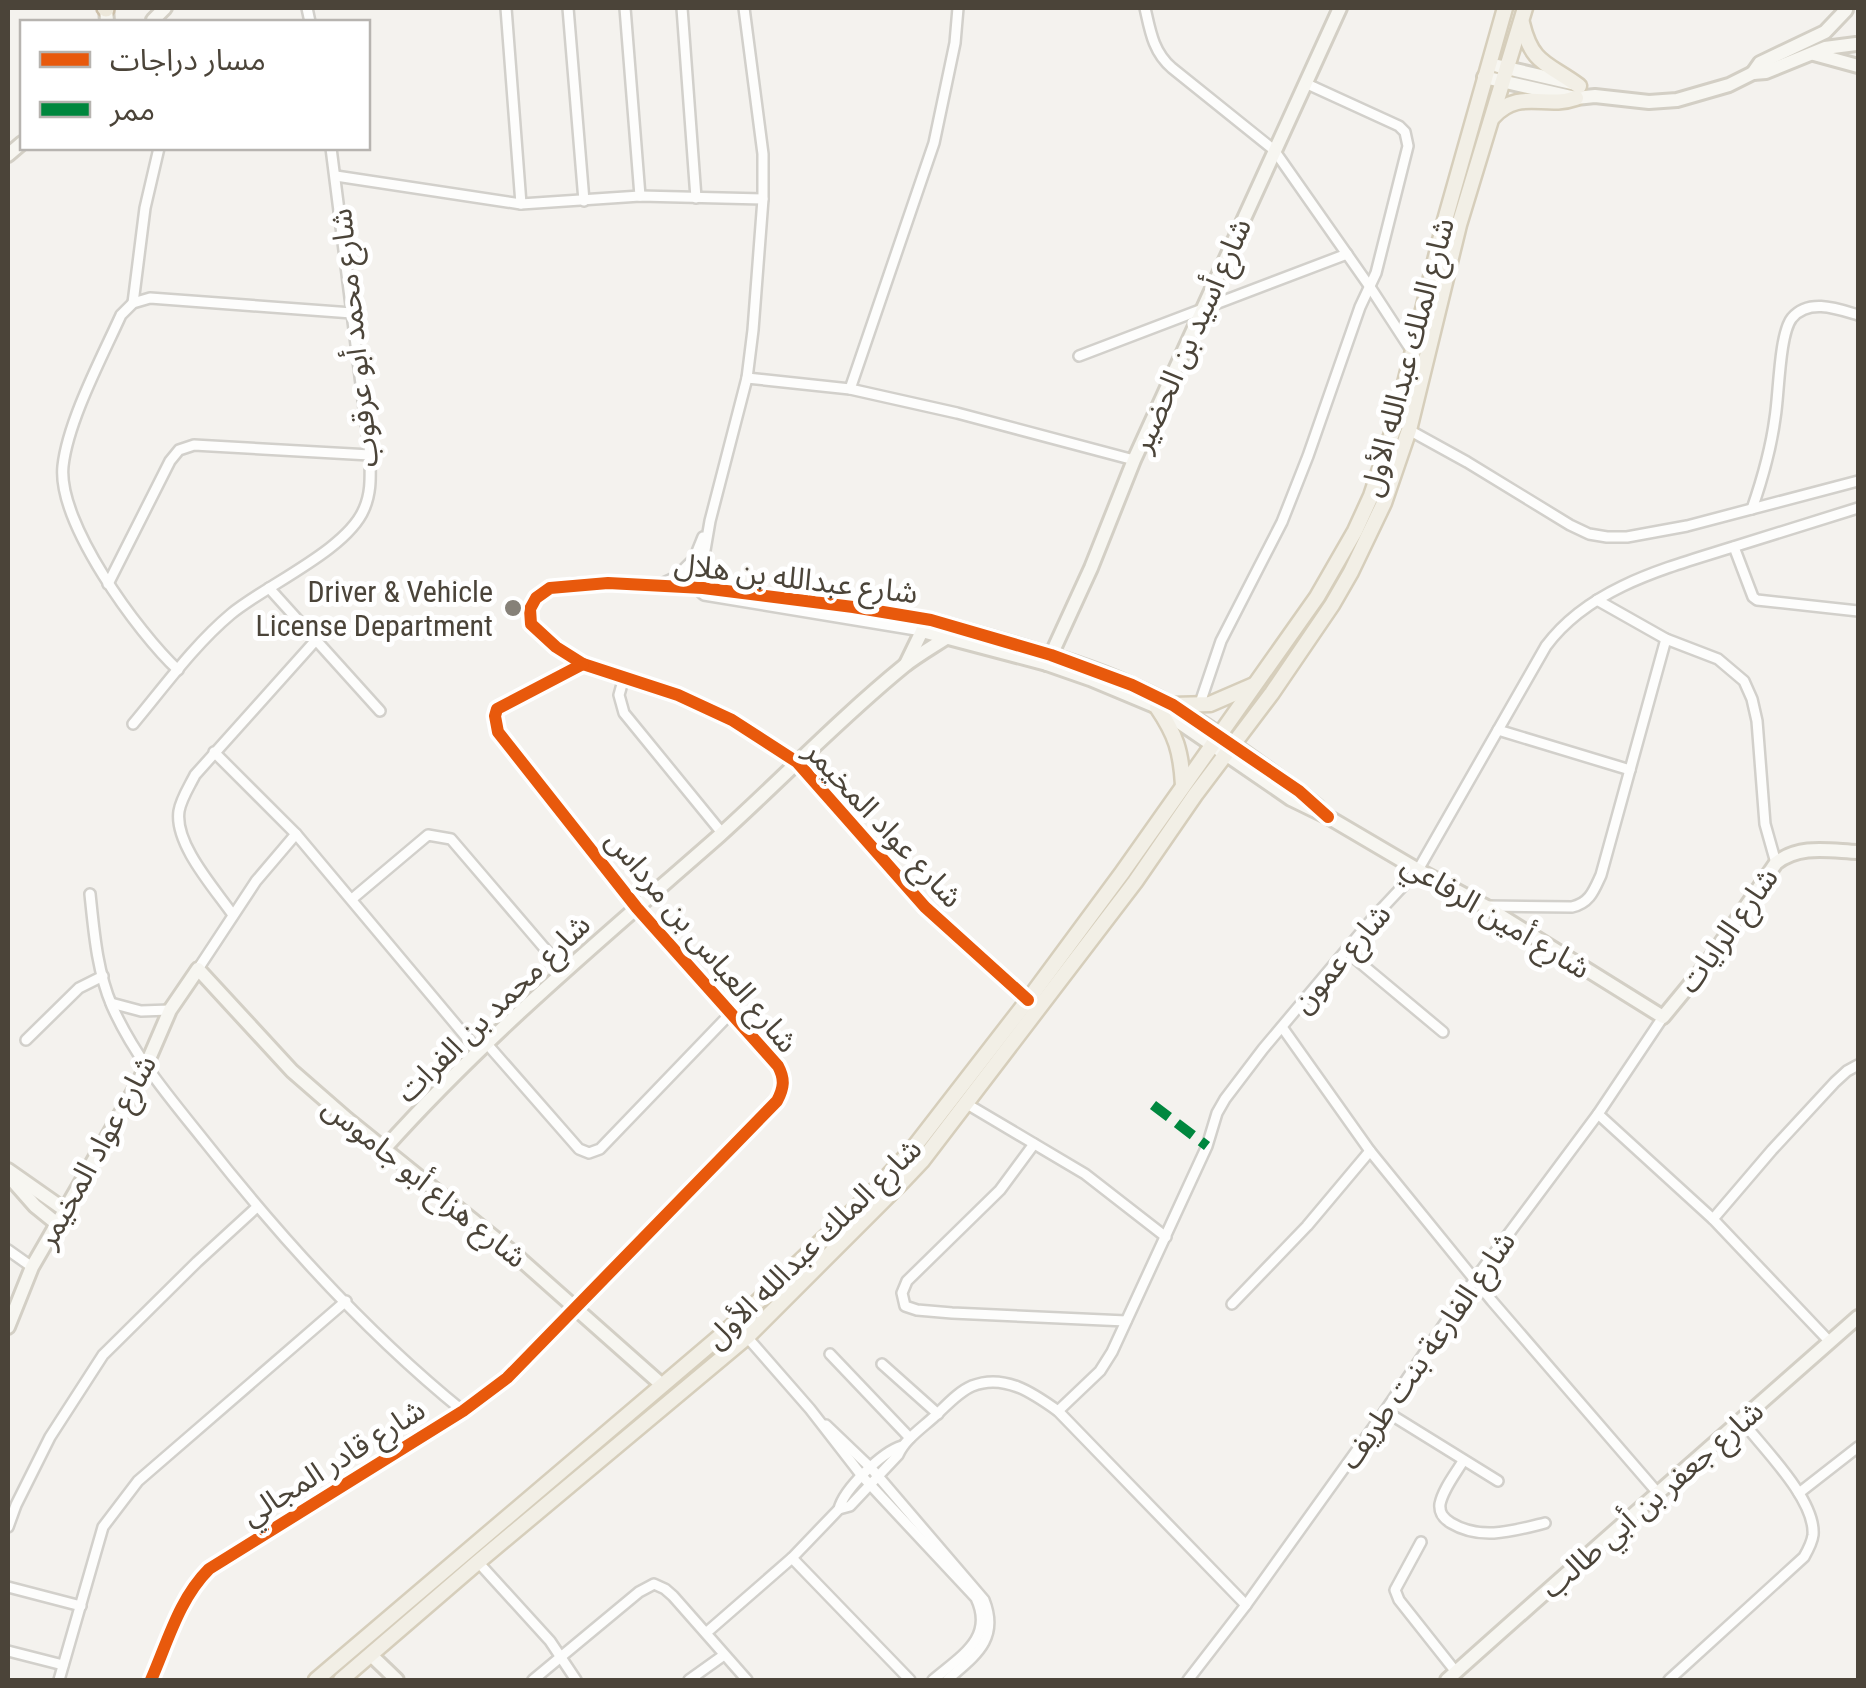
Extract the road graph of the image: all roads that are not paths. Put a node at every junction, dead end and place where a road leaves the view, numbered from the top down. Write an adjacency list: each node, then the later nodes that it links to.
1 (165, 8): 13 (street)
2 (506, 8): 31 (street)
3 (568, 8): 30 (street)
4 (625, 8): 27 (street)
5 (682, 8): 28 (street)
6 (744, 8): 29 (street)
7 (958, 8): 41 (street)
8 (1145, 8): 25 (street)
9 (1340, 8): 20 (street, شارع أسيد بن الحضير)
10 (1505, 8): 17 (main road, شارع الملك عبدالله الأول)
11 (1847, 9): 14 (street); 18 (street)
12 (1523, 14): 19 (main road, شارع الملك عبدالله الأول); 21 (main road)
13 (152, 16)
14 (1857, 44): 15 (street)
15 (1811, 54): 16 (street); 18 (street)
16 (1858, 66)
17 (1486, 70): 19 (street); 38 (main road, شارع الملك عبدالله الأول)
18 (1754, 73): 21 (street)
19 (1506, 74): 21 (street); 22 (main road, شارع الملك عبدالله الأول)
20 (1305, 83): 25 (street, شارع أسيد بن الحضير); 33 (street)
21 (1577, 92): 22 (main road)
22 (1492, 117): 42 (main road, شارع الملك عبدالله الأول)
23 (160, 150): 34 (street)
24 (331, 150): 26 (street, شارع محمد أبو عرقوب)
25 (1274, 150): 32 (street); 35 (street, شارع أسيد بن الحضير)
26 (336, 176): 31 (street); 36 (street, شارع محمد أبو عرقوب)
27 (640, 196): 28 (street); 30 (street)
28 (696, 198): 29 (street)
29 (763, 199): 40 (street)
30 (584, 201): 31 (street)
31 (521, 204)
32 (1347, 254): 33 (street); 35 (street)
33 (1370, 286): 38 (street); 70 (street)
34 (133, 303): 36 (street); 51 (street)
35 (1203, 308): 39 (street); 44 (street, شارع أسيد بن الحضير)
36 (352, 313): 43 (street, شارع محمد أبو عرقوب)
37 (1858, 314): 47 (street)
38 (1413, 353): 42 (main road, شارع الملك عبدالله الأول)
39 (1078, 356)
40 (747, 378): 41 (street); 48 (street)
41 (850, 389): 44 (street)
42 (1402, 427): 47 (street); 68 (main road, شارع الملك عبدالله الأول); 75 (main road, شارع الملك عبدالله الأول)
43 (370, 456): 51 (street); 54 (street, شارع محمد أبو عرقوب)
44 (1134, 460): 63 (street, شارع أسيد بن الحضير)
45 (1858, 481): 47 (street)
46 (1858, 508): 49 (street, شارع عمون)
47 (1752, 509)
48 (710, 522): 50 (street); 55 (street)
49 (1734, 547): 56 (street, شارع عمون); 57 (street)
50 (696, 554): 52 (street); 53 (street)
51 (108, 584): 66 (street)
52 (655, 585): 53 (street, شارع عبدالله بن هلال); 58 (street, شارع عبدالله بن هلال)
53 (695, 587): 55 (street, شارع عبدالله بن هلال); 59 (street, شارع عبدالله بن هلال)
54 (269, 588): 62 (street); 66 (street, شارع محمد أبو عرقوب)
55 (726, 591): 59 (street, شارع عبدالله بن هلال)
56 (1598, 600): 61 (street); 73 (street, شارع عمون)
57 (1858, 611)
58 (531, 624): 64 (street, شارع عواد المخيمر)
59 (926, 626): 60 (street, شارع عبدالله بن هلال); 63 (street, شارع عبدالله بن هلال); 65 (street, شارع محمد بن الفرات)
60 (948, 636): 63 (street, شارع عبدالله بن هلال); 65 (street, شارع محمد بن الفرات)
61 (1666, 639): 78 (street); 83 (street)
62 (316, 640): 71 (street); 76 (street)
63 (1049, 660): 69 (street, شارع عبدالله بن هلال)
64 (582, 664): 67 (street, شارع عواد المخيمر); 88 (street, شارع العباس بن مرداس)
65 (905, 666): 77 (street, شارع محمد بن الفرات)
66 (178, 670): 72 (street, شارع محمد أبو عرقوب)
67 (624, 677): 77 (street, شارع عواد المخيمر); 80 (street)
68 (1258, 682): 70 (main road); 74 (main road, شارع الملك عبدالله الأول)
69 (1165, 706): 70 (main road); 74 (street, شارع عبدالله بن هلال); 79 (main road)
70 (1199, 706)
71 (380, 711)
72 (133, 724)
73 (1498, 730): 78 (street); 84 (street, شارع عمون)
74 (1216, 740): 75 (street, شارع عبدالله بن هلال); 79 (main road, شارع الملك عبدالله الأول)
75 (1230, 750): 84 (street, شارع أمين الرفاعي); 105 (main road, شارع الملك عبدالله الأول)
76 (214, 752): 81 (street); 89 (street)
77 (797, 762): 80 (street, شارع محمد بن الفرات); 94 (street, شارع عواد المخيمر)
78 (1630, 770): 87 (street)
79 (1183, 786): 94 (main road, شارع الملك عبدالله الأول)
80 (722, 833): 88 (street, شارع محمد بن الفرات)
81 (296, 834): 86 (street); 89 (street, شارع عواد المخيمر)
82 (1858, 852): 83 (street, شارع الرايات)
83 (1776, 863): 98 (street, شارع الرايات)
84 (1418, 870): 87 (street, شارع أمين الرفاعي); 90 (street, شارع عمون)
85 (90, 894): 93 (street)
86 (352, 899): 92 (street); 102 (street)
87 (1485, 906): 98 (street, شارع أمين الرفاعي)
88 (637, 908): 92 (street, شارع محمد بن الفرات); 97 (street, شارع العباس بن مرداس)
89 (233, 915): 91 (street, شارع عواد المخيمر)
90 (1346, 951): 99 (street, شارع عمون); 100 (street)
91 (198, 969): 96 (street, شارع عواد المخيمر); 108 (street, شارع هزاع أبو جاموس)
92 (564, 971): 102 (street, شارع محمد بن الفرات)
93 (102, 976): 95 (street); 101 (street)
94 (1028, 1000): 129 (main road, شارع الملك عبدالله الأول)
95 (111, 1003): 96 (street); 104 (street)
96 (170, 1010): 104 (street, شارع عواد المخيمر)
97 (731, 1014): 102 (street); 121 (street, شارع العباس بن مرداس)
98 (1663, 1017): 106 (street, شارع الفارعة بنت طريف)
99 (1282, 1026): 109 (street); 115 (street, شارع عمون)
100 (1443, 1032)
101 (26, 1040)
102 (482, 1048): 108 (street, شارع محمد بن الفرات)
103 (1858, 1066): 113 (street)
104 (146, 1068): 111 (street); 112 (street, شارع عواد المخيمر)
105 (967, 1104): 107 (street); 125 (main road, شارع الملك عبدالله الأول)
106 (1598, 1114): 113 (street); 118 (street, شارع الفارعة بنت طريف)
107 (1034, 1144): 115 (street); 123 (street)
108 (385, 1148): 121 (street, شارع هزاع أبو جاموس)
109 (1370, 1152): 118 (street); 120 (street)
110 (8, 1173): 112 (street); 114 (street)
111 (257, 1207): 119 (street); 145 (street)
112 (65, 1210): 114 (street, شارع عواد المخيمر)
113 (1712, 1220): 126 (street)
114 (56, 1223): 117 (street, شارع عواد المخيمر)
115 (1166, 1237): 123 (street, شارع عمون)
116 (8, 1250): 117 (street)
117 (32, 1267): 124 (street, شارع عواد المخيمر)
118 (1475, 1279): 133 (street, شارع الفارعة بنت طريف); 142 (street)
119 (346, 1300): 131 (street); 151 (street)
120 (1232, 1304)
121 (575, 1310): 129 (street, شارع هزاع أبو جاموس); 131 (street, شارع قادر المجالي)
122 (1858, 1317): 126 (street, شارع جعفر بن أبي طالب)
123 (1126, 1321): 132 (street, شارع عمون)
124 (8, 1327)
125 (747, 1336): 130 (street); 148 (main road, شارع الملك عبدالله الأول)
126 (1829, 1342): 135 (street, شارع جعفر بن أبي طالب)
127 (830, 1354): 136 (street)
128 (882, 1364): 134 (street)
129 (662, 1385): 161 (main road, شارع الملك عبدالله الأول)
130 (810, 1410): 139 (street); 140 (street)
131 (463, 1412): 160 (street, شارع قادر المجالي)
132 (1058, 1412): 134 (street); 150 (street)
133 (1384, 1412): 138 (street); 150 (street, شارع الفارعة بنت طريف)
134 (938, 1414): 136 (street)
135 (1742, 1422): 142 (street, شارع جعفر بن أبي طالب); 143 (street)
136 (906, 1442): 139 (street)
137 (1858, 1447): 143 (street)
138 (1463, 1461): 141 (street); 144 (street)
139 (874, 1472): 140 (street); 170 (street)
140 (865, 1480): 147 (street); 169 (street)
141 (1498, 1481)
142 (1657, 1492): 158 (street, شارع جعفر بن أبي طالب)
143 (1799, 1493): 172 (street)
144 (1544, 1523)
145 (8, 1527)
146 (1421, 1542): 158 (street)
147 (792, 1558): 152 (street); 168 (street)
148 (478, 1562): 155 (main road, شارع الملك عبدالله الأول); 156 (street)
149 (8, 1586): 151 (street)
150 (1246, 1605): 171 (street, شارع الفارعة بنت طريف)
151 (80, 1606): 157 (street)
152 (706, 1634): 154 (street); 156 (street)
153 (8, 1650): 157 (street)
154 (724, 1654): 166 (street); 167 (street)
155 (371, 1655): 162 (main road, شارع الملك عبدالله الأول); 163 (street)
156 (560, 1658): 164 (street); 165 (street)
157 (64, 1664): 159 (street)
158 (1452, 1676)
159 (59, 1680)
160 (151, 1680)
161 (316, 1680)
162 (341, 1680)
163 (397, 1680)
164 (533, 1680)
165 (576, 1680)
166 (689, 1680)
167 (747, 1680)
168 (910, 1680)
169 (933, 1680)
170 (948, 1680)
171 (1188, 1680)
172 (1669, 1680)

